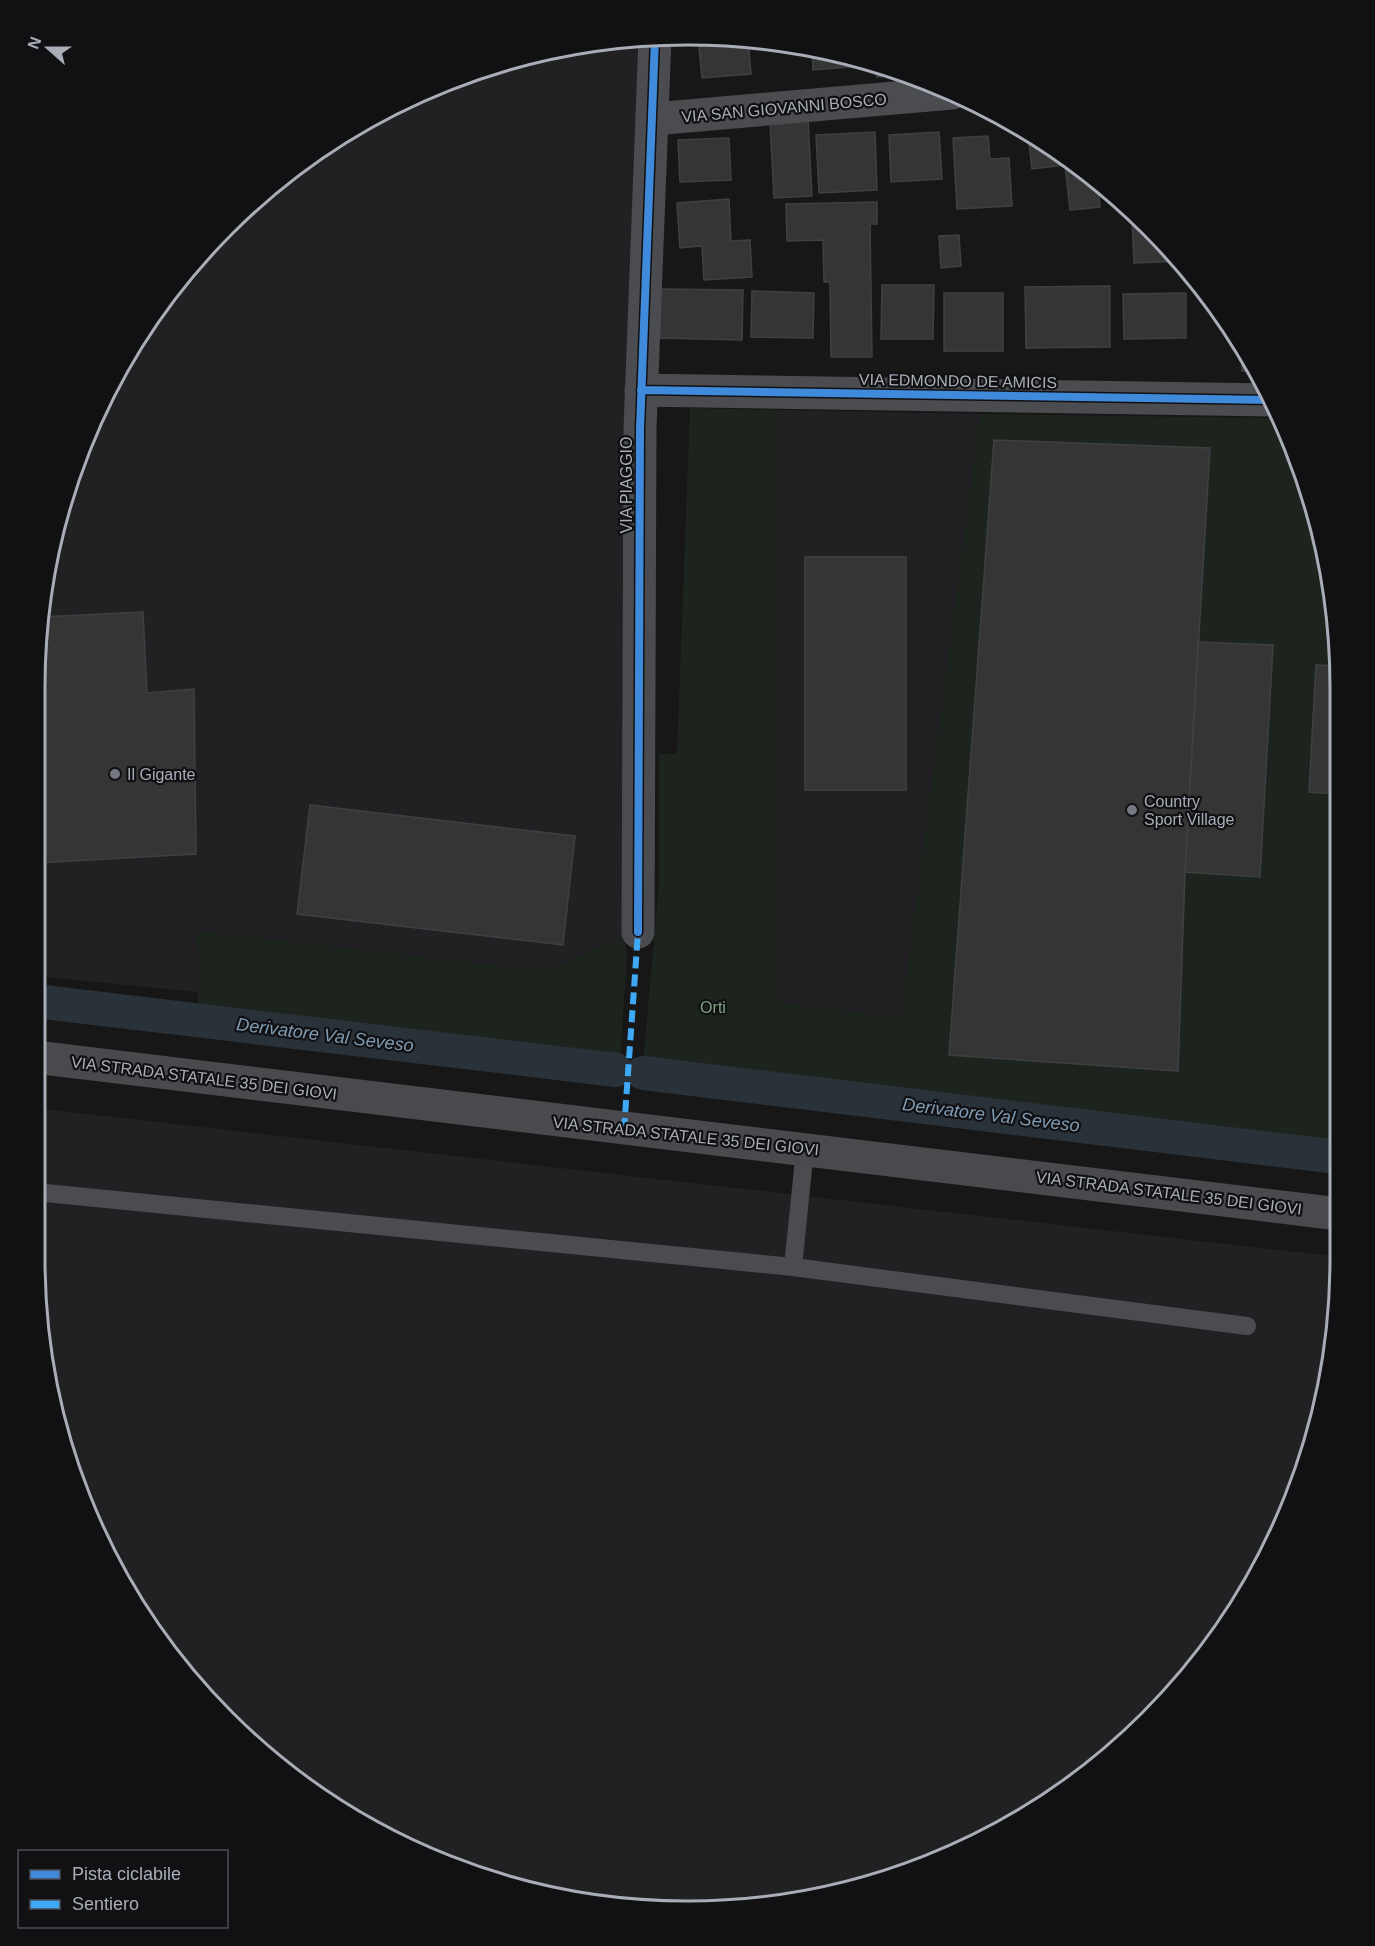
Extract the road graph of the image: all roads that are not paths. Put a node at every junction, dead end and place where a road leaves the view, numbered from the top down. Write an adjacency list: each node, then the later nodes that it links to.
1 (655, 46): 3 (street, VIA PIAGGIO)
2 (934, 95): 3 (street, VIA SAN GIOVANNI BOSCO)
3 (652, 119): 4 (street, VIA PIAGGIO)
4 (641, 390): 5 (street, VIA EDMONDO DE AMICIS); 6 (street, VIA PIAGGIO)
5 (1262, 400)
6 (638, 932)
7 (45, 1058): 8 (main road, VIA STRADA STATALE 35 DEI GIOVI)
8 (805, 1149): 10 (main road, VIA STRADA STATALE 35 DEI GIOVI); 11 (lane)
9 (45, 1193): 11 (lane)
10 (1330, 1213)
11 (793, 1267): 12 (lane)
12 (1247, 1326)

